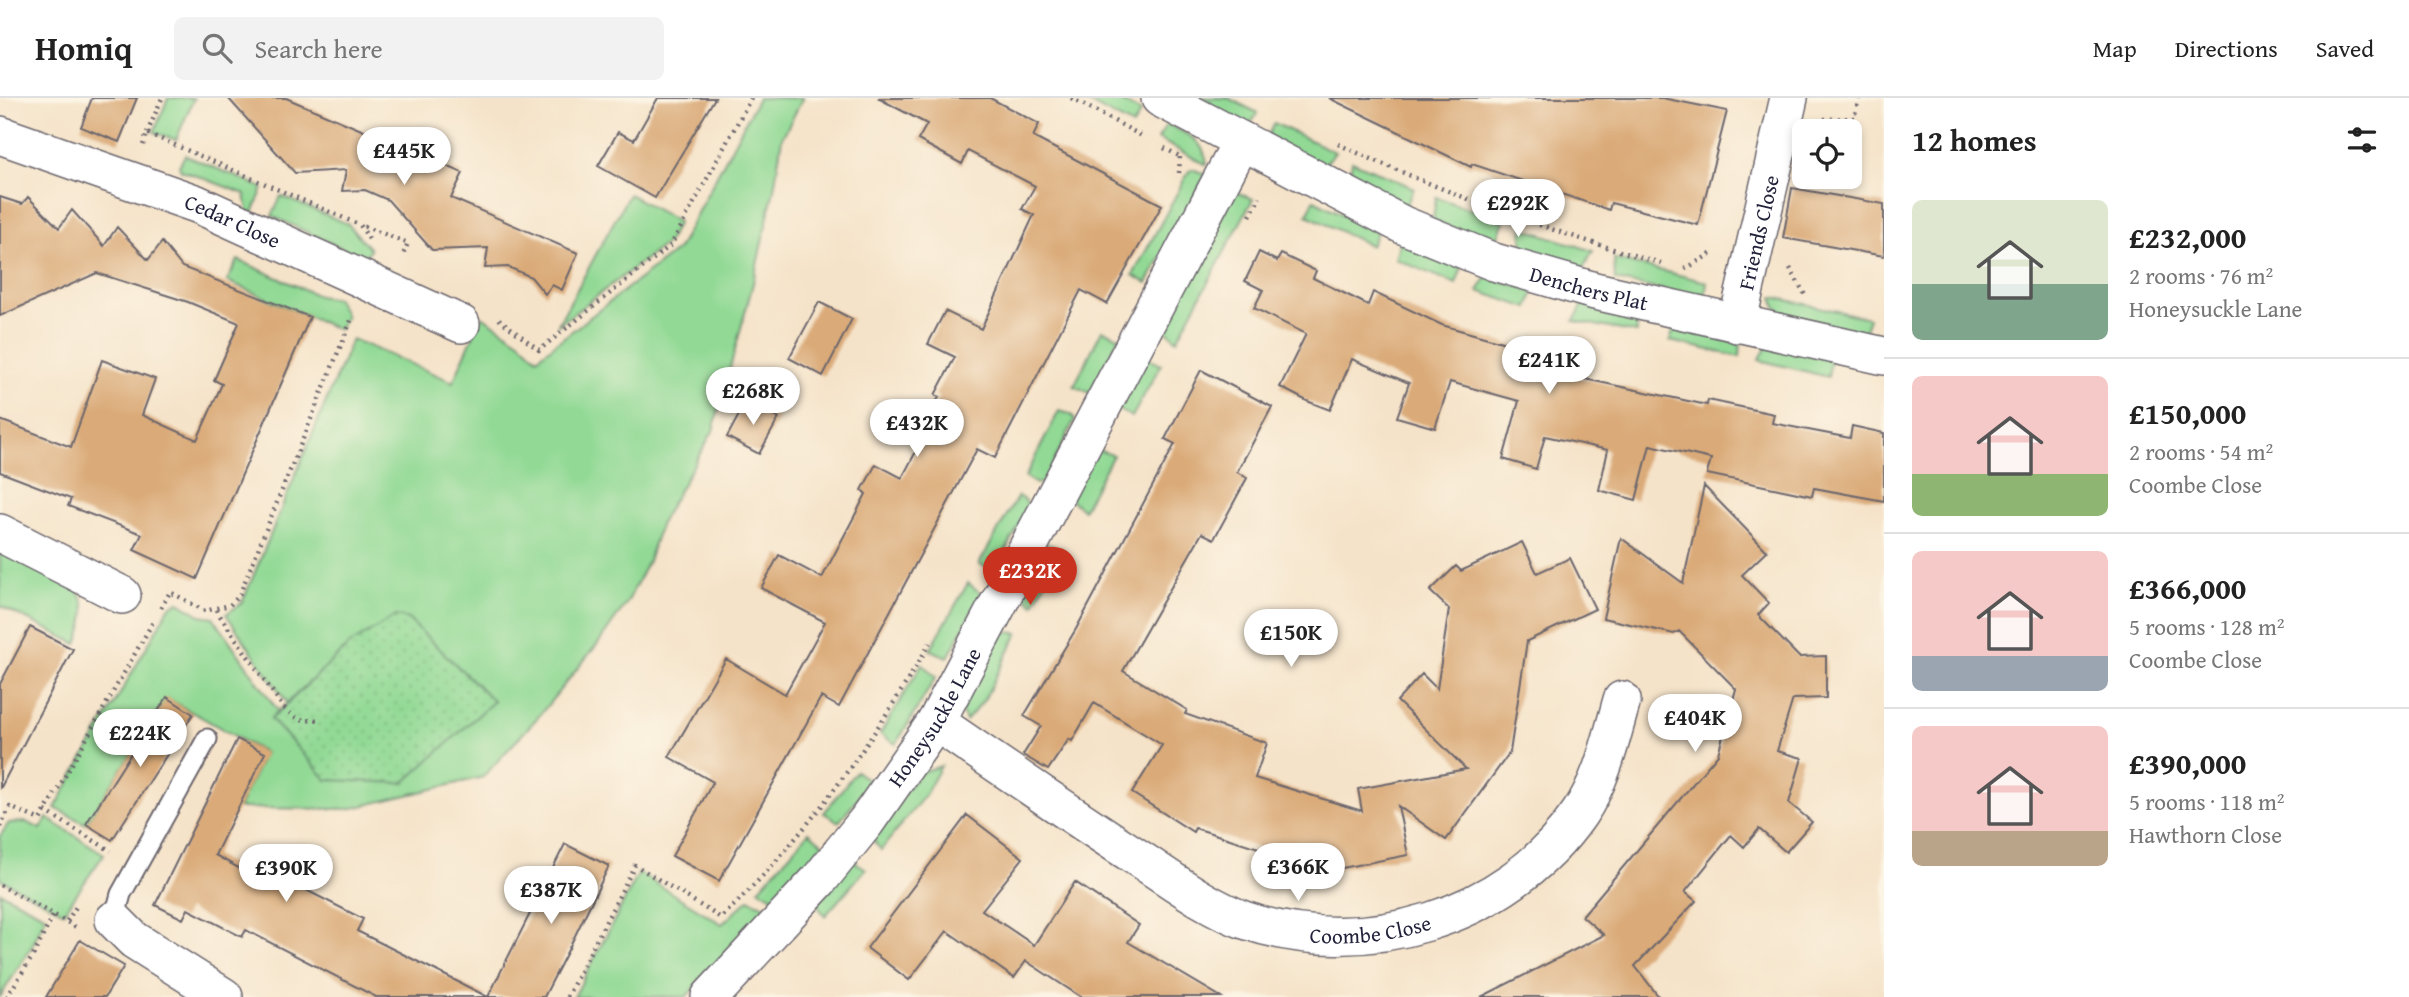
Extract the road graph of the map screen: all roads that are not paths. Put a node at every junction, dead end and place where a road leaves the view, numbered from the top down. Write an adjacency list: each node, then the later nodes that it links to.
1 (1160, 98): 4 (street, Denchers Plat)
2 (1789, 98): 6 (street, Friends Close)
3 (0, 135): 5 (street, Cedar Close)
4 (1242, 141): 6 (street, Denchers Plat); 11 (street, Honeysuckle Lane)
5 (475, 319)
6 (1737, 324): 7 (street, Denchers Plat)
7 (1884, 356)
8 (0, 533): 9 (street)
9 (122, 595)
10 (1622, 700): 11 (street, Coombe Close)
11 (936, 722): 15 (street, Honeysuckle Lane)
12 (207, 738): 13 (lane)
13 (114, 920): 14 (street)
14 (224, 997)
15 (710, 997)

